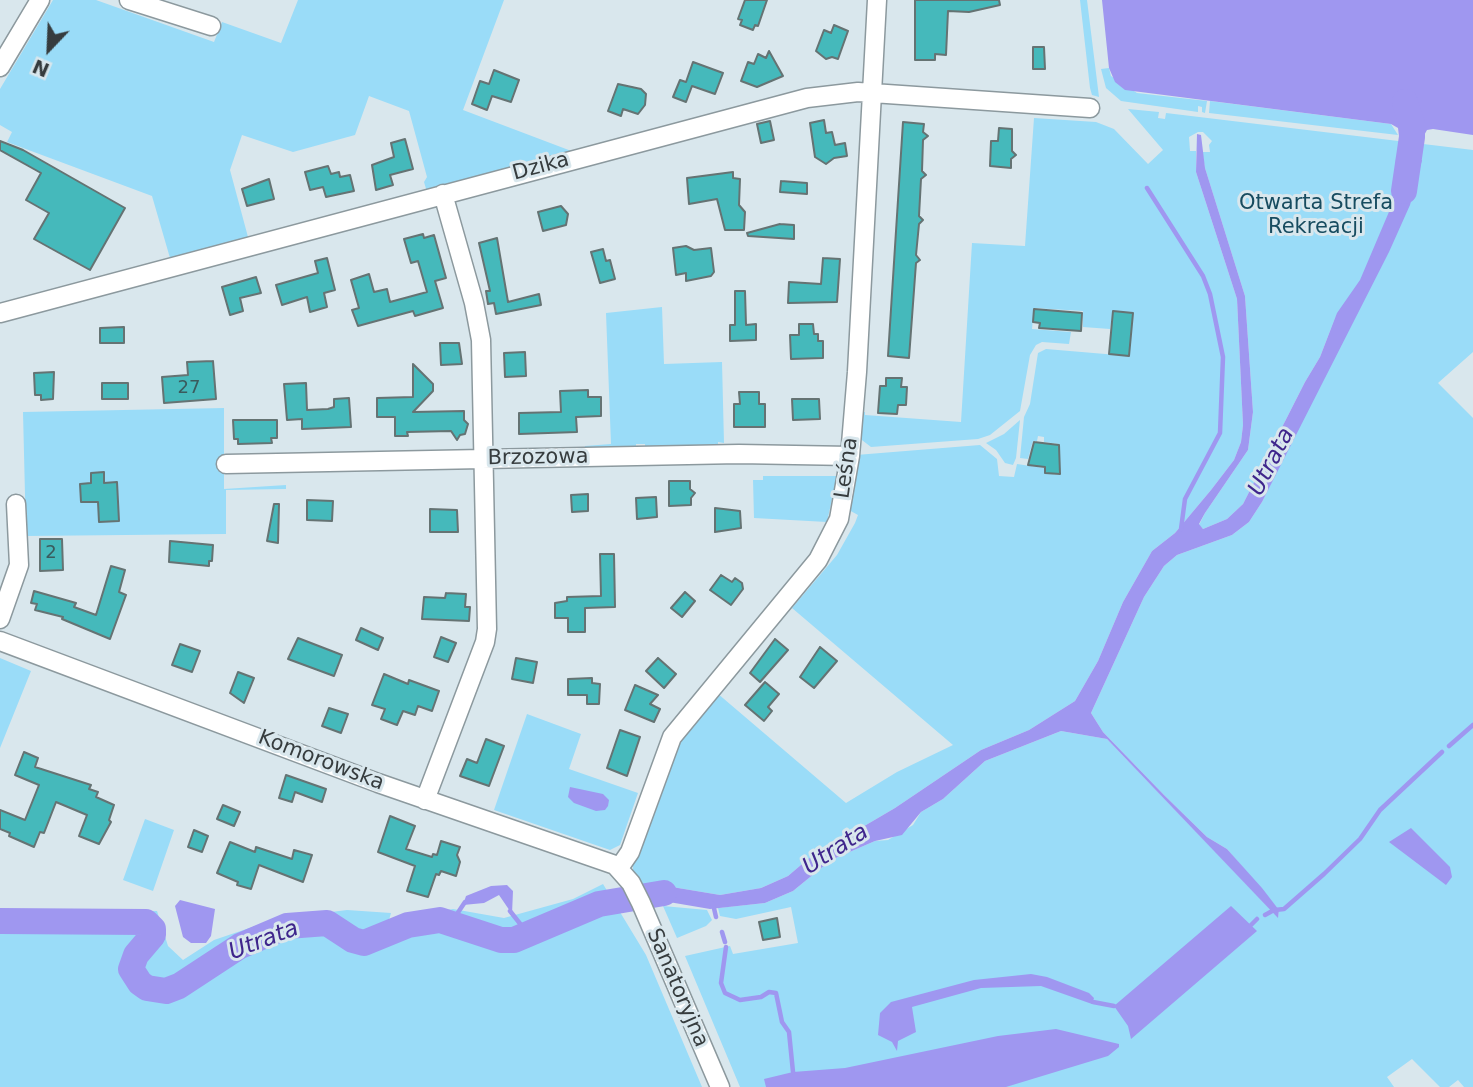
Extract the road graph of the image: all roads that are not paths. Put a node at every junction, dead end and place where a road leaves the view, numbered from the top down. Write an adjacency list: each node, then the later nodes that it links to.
1 (40, 0): 5 (street)
2 (129, 0): 4 (street)
3 (877, 0): 6 (street, Leśna)
4 (211, 26)
5 (0, 67)
6 (872, 94): 7 (street, Dzika); 8 (street, Dzika); 10 (street, Leśna)
7 (1090, 108)
8 (443, 194): 9 (street, Dzika); 11 (street)
9 (0, 313)
10 (850, 456): 11 (street, Brzozowa); 17 (street, Leśna)
11 (484, 459): 12 (street, Brzozowa); 16 (street)
12 (226, 464)
13 (16, 504): 14 (street)
14 (0, 619)
15 (0, 641): 16 (street, Komorowska)
16 (425, 800): 17 (street, Komorowska)
17 (619, 868): 18 (street, Komorowska)
18 (637, 896): 19 (street, Sanatoryjna)
19 (720, 1087)

